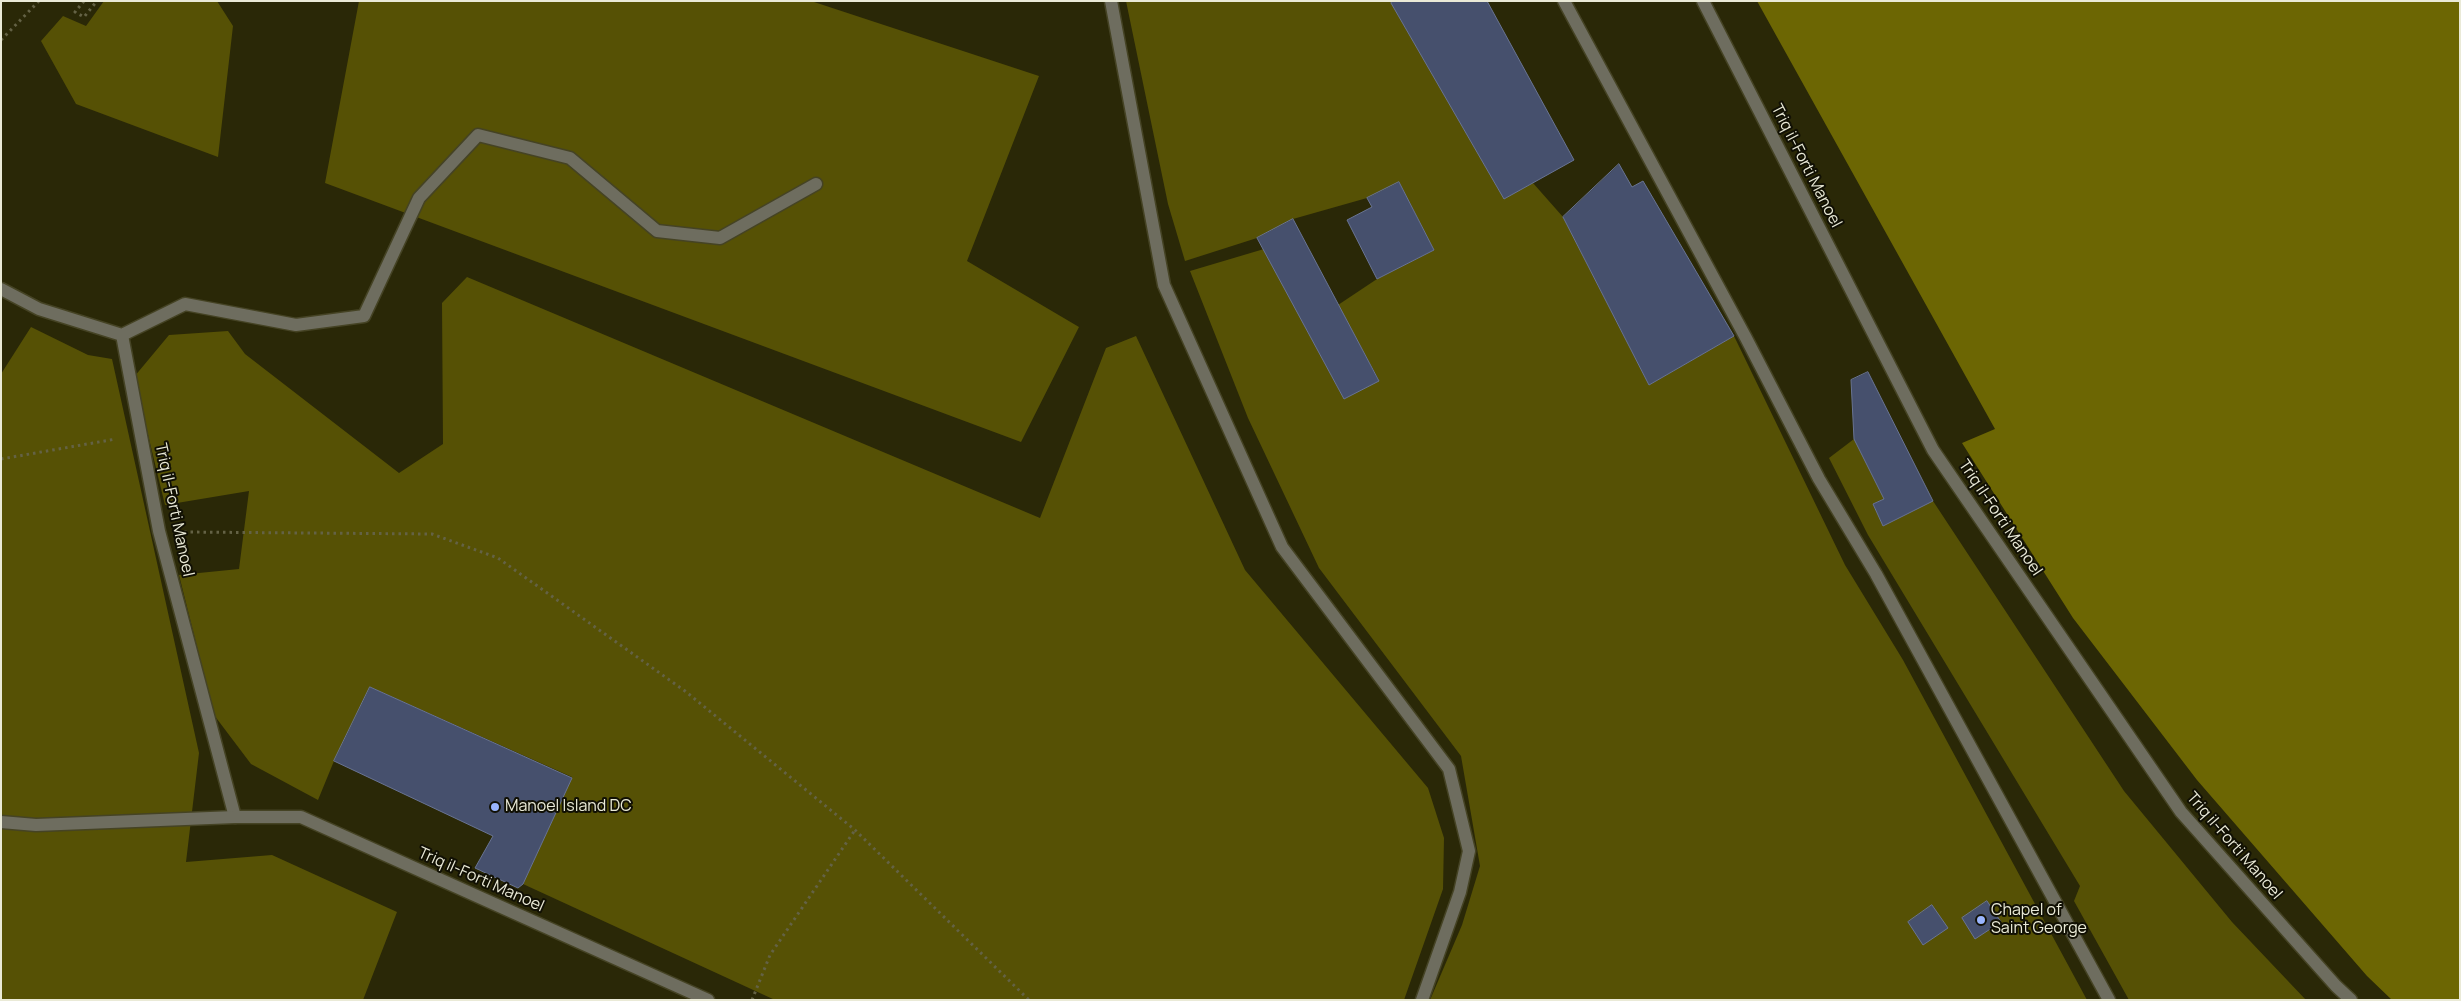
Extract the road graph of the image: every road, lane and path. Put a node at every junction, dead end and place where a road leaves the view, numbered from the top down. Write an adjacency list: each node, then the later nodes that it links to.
1 (38, 1): 7 (path)
2 (84, 1): 3 (path)
3 (97, 1)
4 (1111, 1): 20 (street)
5 (1564, 1): 21 (street)
6 (1703, 1): 22 (street, Triq il-Forti Manoel)
7 (1, 40)
8 (816, 184): 10 (street)
9 (1, 289): 10 (street)
10 (122, 335): 11 (street, Triq il-Forti Manoel)
11 (141, 435): 12 (path); 13 (street, Triq il-Forti Manoel)
12 (1, 459)
13 (159, 531): 14 (street, Triq il-Forti Manoel); 16 (path)
14 (235, 817): 15 (street, Triq il-Forti Manoel); 17 (street, Triq il-Forti Manoel)
15 (1, 822)
16 (855, 830): 18 (path); 19 (path)
17 (708, 1000)
18 (752, 1000)
19 (1029, 1000)
20 (1422, 1000)
21 (2109, 1000)
22 (2351, 1000)

